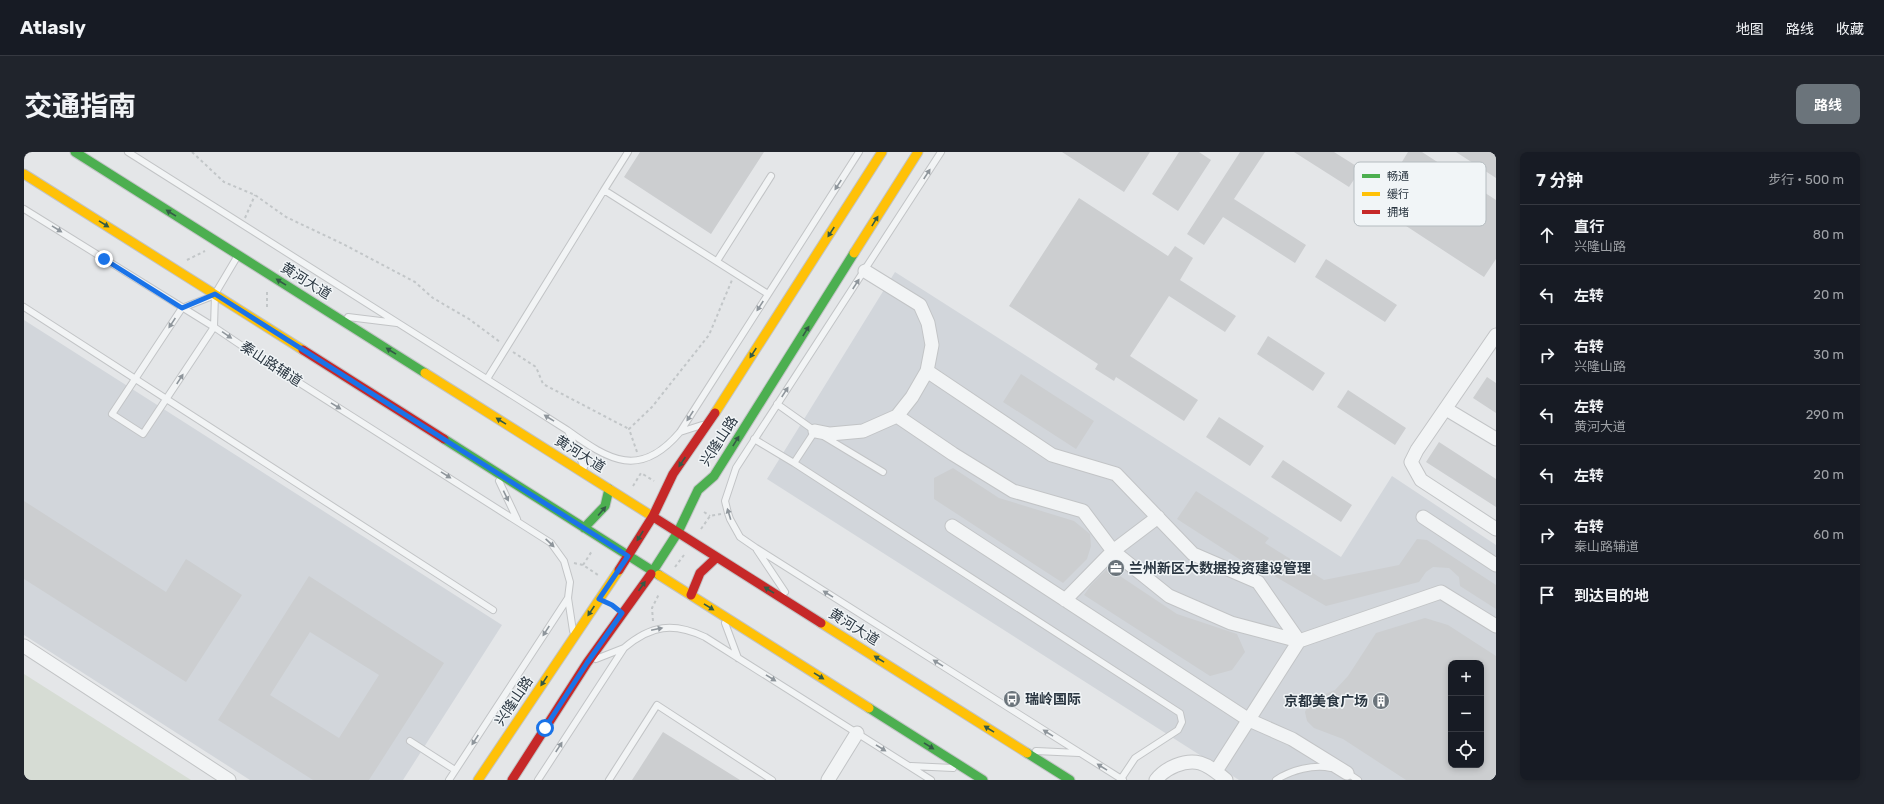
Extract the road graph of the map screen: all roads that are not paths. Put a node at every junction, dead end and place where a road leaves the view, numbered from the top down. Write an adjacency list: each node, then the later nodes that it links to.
1 (75, 152): 12 (main road, 黄河大道, one-way to 1)
2 (128, 152): 20 (lane)
3 (628, 152): 10 (lane)
4 (859, 152): 16 (lane, one-way to 16)
5 (882, 152): 30 (main road, 兴隆山路, one-way to 30)
6 (918, 152): 42 (main road, 兴隆山路, one-way to 6)
7 (941, 152): 14 (lane, one-way to 7)
8 (24, 174): 15 (main road, one-way to 15)
9 (771, 176): 13 (lane)
10 (604, 190): 13 (lane); 25 (lane)
11 (24, 208): 18 (lane, 秦山路辅道, one-way to 18)
12 (238, 255): 15 (lane); 19 (main road, 黄河大道, one-way to 12)
13 (717, 261): 16 (lane)
14 (864, 271): 23 (street); 27 (lane, one-way to 14)
15 (215, 294): 18 (lane); 21 (lane); 38 (main road)
16 (768, 294): 33 (lane, one-way to 33)
17 (24, 307): 24 (lane)
18 (182, 308): 21 (lane, 秦山路辅道); 24 (lane, one-way to 24)
19 (334, 315): 20 (lane); 41 (main road, 黄河大道, one-way to 19)
20 (400, 324): 25 (lane)
21 (214, 327): 26 (lane, one-way to 21); 48 (lane, 秦山路辅道, one-way to 48)
22 (1496, 335): 28 (street)
23 (927, 371): 29 (street); 46 (street)
24 (135, 379): 26 (lane); 26 (lane)
25 (487, 379): 31 (lane, one-way to 25)
26 (166, 399): 63 (lane)
27 (777, 404): 32 (lane); 34 (lane)
28 (1446, 409): 35 (street); 51 (street)
29 (897, 416): 32 (street); 54 (street)
30 (708, 424): 33 (lane); 40 (main road, 兴隆山路, one-way to 40)
31 (567, 430): 33 (lane); 41 (lane)
32 (815, 431): 37 (lane); 39 (lane)
33 (680, 432)
34 (754, 439): 36 (lane); 37 (lane)
35 (1496, 439)
36 (747, 450): 42 (lane); 53 (lane, one-way to 36)
37 (794, 464): 82 (lane)
38 (494, 470): 48 (lane, one-way to 48); 50 (main road)
39 (883, 472)
40 (673, 474): 44 (main road); 45 (main road, 兴隆山路)
41 (588, 475): 43 (main road, 黄河大道)
42 (714, 476): 44 (main road, 兴隆山路)
43 (609, 489): 45 (main road, 黄河大道); 50 (main road, one-way to 43)
44 (698, 490): 52 (main road, 兴隆山路)
45 (653, 516): 52 (main road, 黄河大道); 55 (main road, 兴隆山路, one-way to 55)
46 (1158, 517): 54 (street); 67 (street)
47 (1423, 517): 57 (street)
48 (518, 521): 60 (lane, 秦山路辅道, one-way to 60)
49 (952, 526): 61 (street)
50 (584, 528): 55 (main road)
51 (1496, 529)
52 (678, 532): 56 (main road, 黄河大道); 58 (main road, 兴隆山路)
53 (756, 548): 62 (lane); 76 (lane, one-way to 53)
54 (1113, 551): 61 (street); 67 (street)
55 (628, 556): 58 (main road); 66 (main road, 兴隆山路, one-way to 66)
56 (717, 557): 59 (main road); 62 (main road, 黄河大道, one-way to 56)
57 (1496, 565)
58 (653, 571): 59 (main road); 71 (main road, 兴隆山路, one-way to 58)
59 (691, 595): 64 (main road, one-way to 64)
60 (568, 598): 66 (lane, 秦山路辅道); 79 (lane, one-way to 79)
61 (1065, 600): 72 (street)
62 (794, 605): 75 (main road, 黄河大道, one-way to 62)
63 (493, 610)
64 (722, 614): 70 (lane); 78 (main road, one-way to 78)
65 (1496, 626): 67 (street)
66 (573, 638): 85 (main road, 兴隆山路, one-way to 85)
67 (1299, 641): 72 (street)
68 (24, 646): 83 (street)
69 (624, 648): 70 (lane, one-way to 70); 71 (lane); 87 (lane, one-way to 69)
70 (738, 658): 73 (lane, one-way to 73)
71 (587, 663): 86 (main road, 兴隆山路)
72 (1249, 720): 80 (street); 81 (street)
73 (857, 733): 77 (lane, one-way to 77); 90 (street)
74 (410, 741): 79 (lane)
75 (1022, 750): 76 (lane); 93 (main road, 黄河大道)
76 (1081, 753): 82 (lane, one-way to 76)
77 (909, 766): 78 (lane); 91 (lane)
78 (966, 769): 92 (main road)
79 (456, 770): 84 (lane)
80 (1221, 776): 94 (street)
81 (1353, 776): 95 (lane)
82 (1122, 779)
83 (229, 780)
84 (449, 780)
85 (478, 780)
86 (512, 780)
87 (538, 780)
88 (609, 780): 89 (lane)
89 (772, 780)
90 (828, 780)
91 (931, 780)
92 (983, 780)
93 (1070, 780)
94 (1156, 780)
95 (1276, 780)

